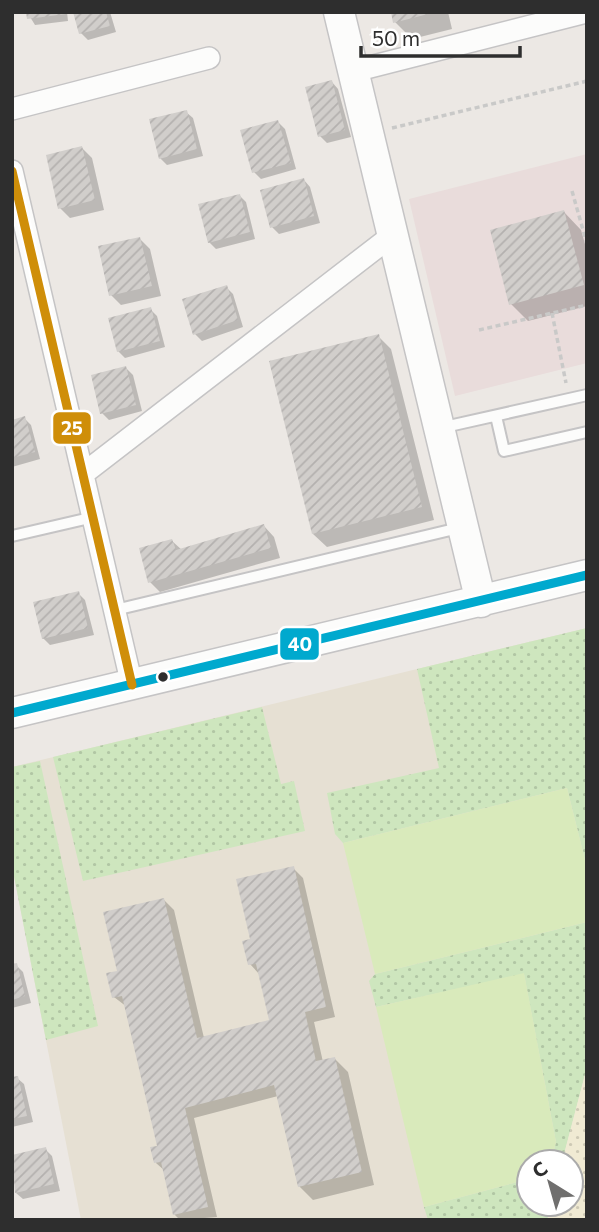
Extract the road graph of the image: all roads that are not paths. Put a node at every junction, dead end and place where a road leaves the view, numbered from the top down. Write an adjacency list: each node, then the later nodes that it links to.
1 (339, 12): 4 (street)
2 (586, 12): 4 (street)
3 (209, 58): 5 (street)
4 (354, 71): 7 (street)
5 (12, 109)
6 (12, 172): 12 (street)
7 (394, 234): 10 (street); 12 (street)
8 (587, 395): 9 (lane)
9 (496, 416): 10 (lane); 11 (lane)
10 (440, 428): 14 (street)
11 (587, 432)
12 (83, 474): 13 (street)
13 (94, 517): 15 (lane); 18 (street)
14 (463, 527): 17 (street); 18 (lane)
15 (12, 536)
16 (587, 575): 17 (street)
17 (481, 602): 19 (street)
18 (115, 610): 19 (street)
19 (132, 684): 20 (street)
20 (12, 713)

